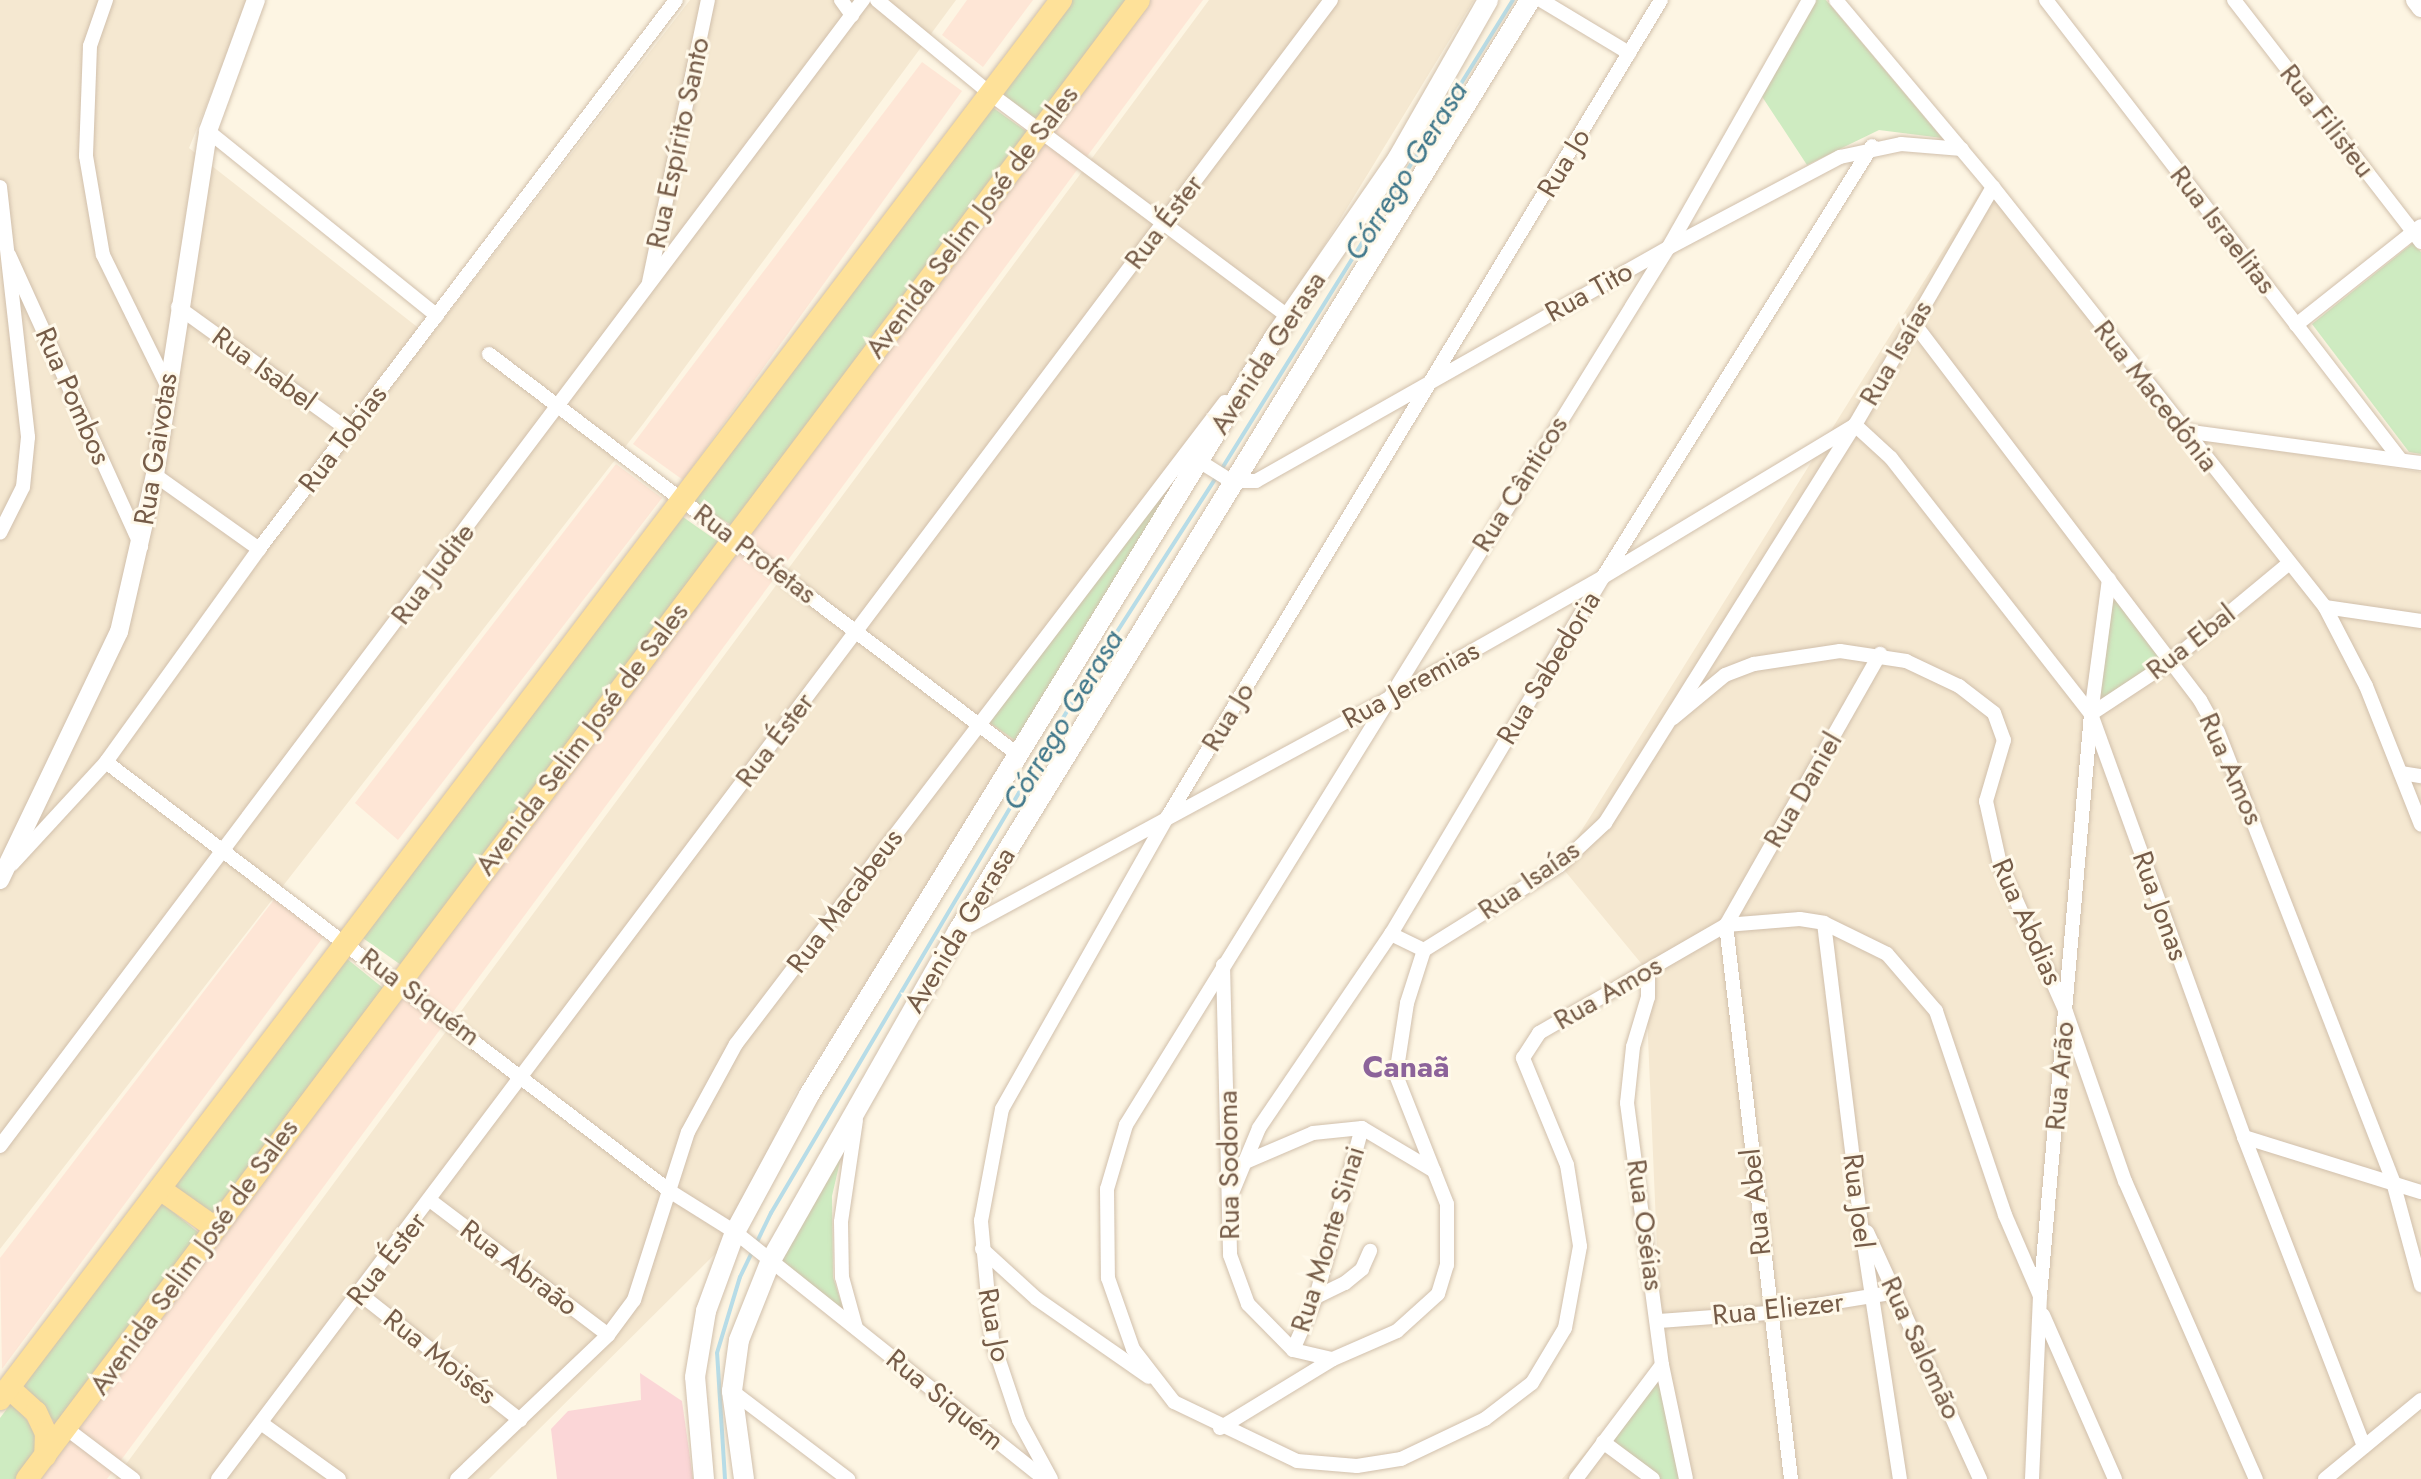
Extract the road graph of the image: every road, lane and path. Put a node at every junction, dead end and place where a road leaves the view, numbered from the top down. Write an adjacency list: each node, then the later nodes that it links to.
1 (106, 0): 43 (street)
2 (256, 0): 24 (street, Rua Gaivotas)
3 (676, 0): 36 (street, Rua Tobias)
4 (708, 0): 34 (street, Rua Espírito Santo)
5 (841, 0): 21 (street)
6 (863, 0): 21 (street, Rua Judite)
7 (877, 0): 23 (street)
8 (1061, 0): 23 (main road)
9 (1139, 0): 25 (main road, Avenida Selim José de Sales)
10 (1331, 0): 30 (street, Rua Éster)
11 (1488, 0): 37 (main road, Avenida Gerasa)
12 (1530, 0): 52 (main road, Avenida Gerasa)
13 (1541, 0): 22 (street)
14 (1661, 0): 22 (street, Rua Jo)
15 (1809, 0): 33 (street, Rua Cânticos)
16 (1836, 0): 27 (street, Rua Macedônia)
17 (2046, 0): 39 (street, Rua Israelitas)
18 (2234, 0): 31 (street, Rua Filisteu)
19 (2415, 0): 20 (street)
20 (2421, 8)
21 (852, 15): 34 (street, Rua Judite)
22 (1629, 53): 42 (street, Rua Jo)
23 (992, 95): 25 (street); 53 (main road)
24 (208, 131): 35 (street, Rua Gaivotas); 36 (street)
25 (1041, 131): 30 (street); 55 (main road, Avenida Selim José de Sales)
26 (1872, 146): 27 (street, Rua Tito); 33 (street, Rua Tito); 59 (street, Rua Sabedoria)
27 (1962, 149): 29 (street, Rua Macedônia)
28 (0, 187): 32 (street)
29 (1993, 187): 38 (street, Rua Isaías); 47 (street, Rua Macedônia)
30 (1162, 225): 37 (street); 63 (street, Rua Éster)
31 (2418, 234): 39 (street)
32 (5, 246): 54 (street); 56 (street, Rua Pombos)
33 (1668, 248): 42 (street, Rua Tito); 66 (street, Rua Cânticos)
34 (648, 287): 44 (street, Rua Judite)
35 (178, 307): 43 (street, Rua Gaivotas); 46 (street, Rua Isabel)
36 (437, 316): 46 (street, Rua Tobias)
37 (1289, 317): 40 (main road, Avenida Gerasa)
38 (1913, 322): 45 (street, Rua Isaías); 60 (street, Rua Amos)
39 (2296, 325): 48 (street, Rua Israelitas)
40 (1274, 338): 49 (main road, Avenida Gerasa); 68 (street, Rua Macabeus)
41 (489, 354): 44 (street, Rua Profetas)
42 (1436, 377): 52 (street, Rua Tito); 74 (street, Rua Jo)
43 (167, 385): 51 (street, Rua Gaivotas)
44 (558, 407): 53 (street, Rua Profetas); 76 (street, Rua Judite)
45 (1855, 425): 59 (street, Rua Jeremias); 67 (street, Rua Jonas); 69 (street, Rua Isaías)
46 (350, 431): 57 (street, Rua Tobias)
47 (2184, 431): 48 (street); 58 (street, Rua Macedônia)
48 (2400, 459): 50 (street)
49 (1202, 463): 52 (street, Avenida Gerasa); 70 (main road, Avenida Gerasa)
50 (2421, 463)
51 (155, 475): 56 (street, Rua Gaivotas); 57 (street)
52 (1228, 479): 80 (main road, Avenida Gerasa)
53 (682, 500): 55 (street, Rua Profetas); 82 (main road)
54 (0, 533)
55 (733, 539): 63 (street, Rua Profetas); 86 (main road, Avenida Selim José de Sales)
56 (141, 546): 77 (street, Rua Gaivotas)
57 (259, 549): 71 (street, Rua Tobias)
58 (2288, 564): 61 (street, Rua Macedônia); 65 (street, Rua Ebal)
59 (1603, 577): 66 (street, Rua Jeremias); 81 (street, Rua Sabedoria)
60 (2109, 579): 65 (street, Rua Amos); 67 (street, Rua Arão)
61 (2325, 607): 62 (street); 72 (street, Rua Macedônia)
62 (2421, 621)
63 (857, 630): 68 (street, Rua Profetas); 88 (street, Rua Éster)
64 (1880, 654): 69 (street, Rua Abdias); 79 (street, Rua Daniel); 87 (street, Rua Abdias)
65 (2170, 662): 67 (street, Rua Ebal); 95 (street, Rua Amos)
66 (1386, 700): 74 (street, Rua Jeremias); 84 (street, Rua Cânticos)
67 (2091, 714): 87 (street, Rua Arão); 91 (street, Rua Jonas)
68 (978, 723): 70 (street, Rua Profetas); 97 (street, Rua Macabeus)
69 (1656, 734): 83 (street, Rua Isaías)
70 (1020, 756): 103 (main road, Avenida Gerasa)
71 (106, 762): 76 (street, Rua Siquém); 77 (street, Rua Tobias)
72 (2401, 773): 73 (street); 75 (street, Rua Macedônia)
73 (2421, 776)
74 (1168, 816): 80 (street, Rua Jeremias); 104 (street, Rua Jo)
75 (2421, 825)
76 (226, 848): 82 (street, Rua Siquém); 92 (street, Rua Judite)
77 (2, 877)
78 (1824, 923): 79 (street, Rua Amos); 101 (street, Rua Joel); 112 (street, Rua Amos)
79 (1726, 925): 85 (street, Rua Amos); 113 (street, Rua Abel)
80 (958, 931): 89 (main road, Avenida Gerasa)
81 (1391, 934): 83 (street); 93 (street, Rua Sabedoria)
82 (346, 941): 86 (street, Rua Siquém); 96 (main road)
83 (1424, 950): 94 (street)
84 (1223, 964): 99 (street, Rua Sodoma); 120 (street, Rua Amos)
85 (1648, 972): 114 (street, Rua Oséias); 126 (street, Rua Amos)
86 (397, 982): 88 (street, Rua Siquém); 102 (main road, Avenida Selim José de Sales)
87 (2066, 1012): 112 (street, Rua Arão); 149 (street, Rua Abdias)
88 (522, 1075): 97 (street, Rua Siquém); 100 (street, Rua Éster)
89 (862, 1093): 106 (main road, Avenida Gerasa); 115 (street)
90 (1362, 1128): 93 (street); 94 (street); 110 (street, Rua Monte Sinai)
91 (2244, 1137): 95 (street); 129 (street, Rua Jonas)
92 (0, 1146)
93 (1243, 1163): 99 (street, Rua Sabedoria)
94 (1438, 1173): 118 (street)
95 (2393, 1182): 98 (street); 107 (street, Rua Amos)
96 (160, 1189): 102 (main road); 121 (main road)
97 (671, 1192): 103 (street, Rua Siquém); 116 (street, Rua Macabeus)
98 (2421, 1192)
99 (1232, 1193): 117 (street, Rua Sodoma)
100 (431, 1201): 109 (street, Rua Éster); 116 (street, Rua Abraão)
101 (1860, 1218): 108 (street, Rua Salomão); 111 (street, Rua Joel)
102 (215, 1228): 127 (main road, Avenida Selim José de Sales)
103 (739, 1235): 106 (street); 136 (main road, Avenida Gerasa)
104 (982, 1249): 120 (street, Rua Amos); 140 (street, Rua Jo)
105 (1370, 1251): 110 (street)
106 (766, 1257): 115 (street, Rua Siquém); 122 (main road, Avenida Gerasa)
107 (2421, 1285)
108 (1896, 1292): 111 (street, Rua Eliezer); 146 (street, Rua Salomão)
109 (360, 1294): 124 (street, Rua Moisés); 125 (street, Rua Éster)
110 (1316, 1297): 117 (street, Rua Monte Sinai)
111 (1871, 1298): 113 (street, Rua Eliezer); 145 (street, Rua Joel)
112 (2040, 1303): 147 (street, Rua Arão); 148 (street, Rua Amos)
113 (1768, 1313): 114 (street, Rua Eliezer); 144 (street, Rua Abel)
114 (1659, 1321): 119 (street, Rua Oséias)
115 (856, 1329): 139 (street, Rua Siquém)
116 (608, 1335): 124 (street, Rua Macabeus)
117 (1293, 1350): 118 (street)
118 (1333, 1359): 126 (street)
119 (1662, 1365): 128 (street); 143 (street, Rua Oséias)
120 (1156, 1381): 126 (street, Rua Amos)
121 (3, 1389): 130 (main road)
122 (732, 1391): 137 (main road, Avenida Gerasa); 138 (street)
123 (2421, 1400): 129 (street)
124 (520, 1420): 135 (street, Rua Macabeus)
125 (261, 1423): 133 (street, Rua Éster); 134 (street)
126 (1220, 1428)
127 (67, 1429): 130 (main road, Avenida Selim José de Sales); 132 (street)
128 (1603, 1442): 141 (street); 142 (street)
129 (2364, 1447): 150 (street)
130 (45, 1456): 131 (main road, Avenida Selim José de Sales)
131 (27, 1479)
132 (133, 1479)
133 (218, 1479)
134 (339, 1479)
135 (457, 1479)
136 (704, 1479)
137 (744, 1479)
138 (848, 1479)
139 (1044, 1479)
140 (1051, 1479)
141 (1576, 1479)
142 (1653, 1479)
143 (1686, 1479)
144 (1791, 1479)
145 (1900, 1479)
146 (1980, 1479)
147 (2032, 1479)
148 (2115, 1479)
149 (2256, 1479)
150 (2325, 1479)

